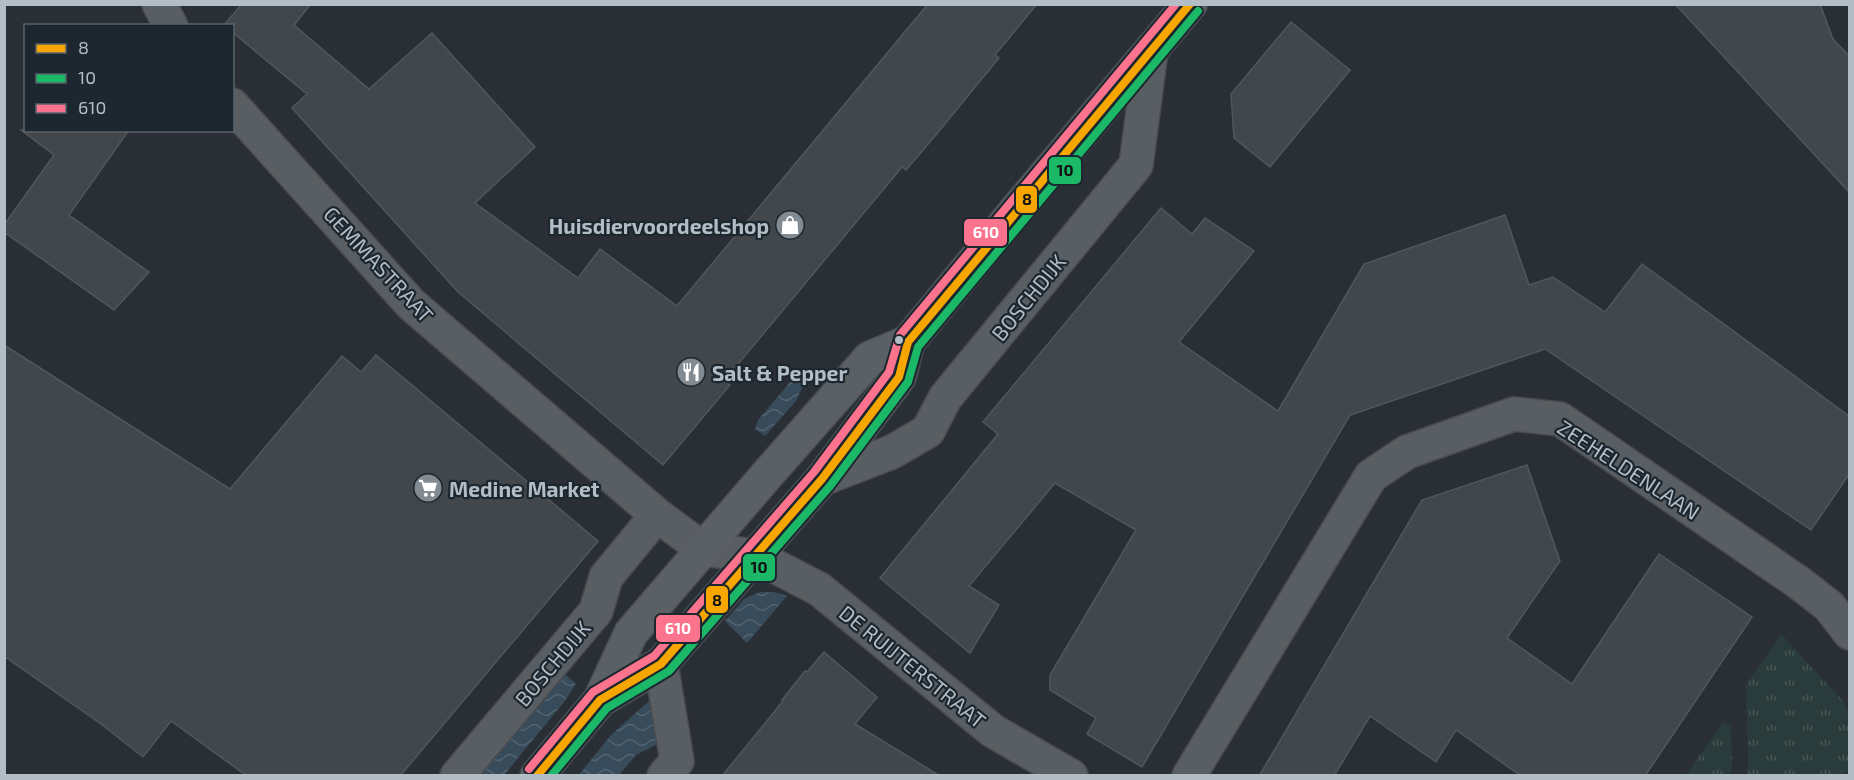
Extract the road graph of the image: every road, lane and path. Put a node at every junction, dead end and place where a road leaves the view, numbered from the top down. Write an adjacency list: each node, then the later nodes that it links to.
1 (159, 4): 3 (street)
2 (1190, 4): 4 (main road, BOSCHDIJK)
3 (170, 24)
4 (1151, 51): 6 (main road, BOSCHDIJK); 7 (street, BOSCHDIJK)
5 (234, 107): 8 (street, GEMMASTRAAT)
6 (908, 342): 7 (main road, BOSCHDIJK); 9 (main road, BOSCHDIJK)
7 (822, 479): 10 (main road, BOSCHDIJK)
8 (657, 515): 9 (street, GEMMASTRAAT); 14 (street, BOSCHDIJK)
9 (703, 549): 10 (street, DE RUIJTERSTRAAT); 13 (main road, BOSCHDIJK)
10 (755, 556): 12 (main road, BOSCHDIJK); 17 (street, DE RUIJTERSTRAAT)
11 (1850, 633): 18 (street, ZEEHELDENLAAN)
12 (661, 664): 13 (main road, BOSCHDIJK); 16 (street)
13 (600, 700): 15 (main road, BOSCHDIJK)
14 (457, 776)
15 (537, 776)
16 (664, 776)
17 (1071, 776)
18 (1189, 776)

